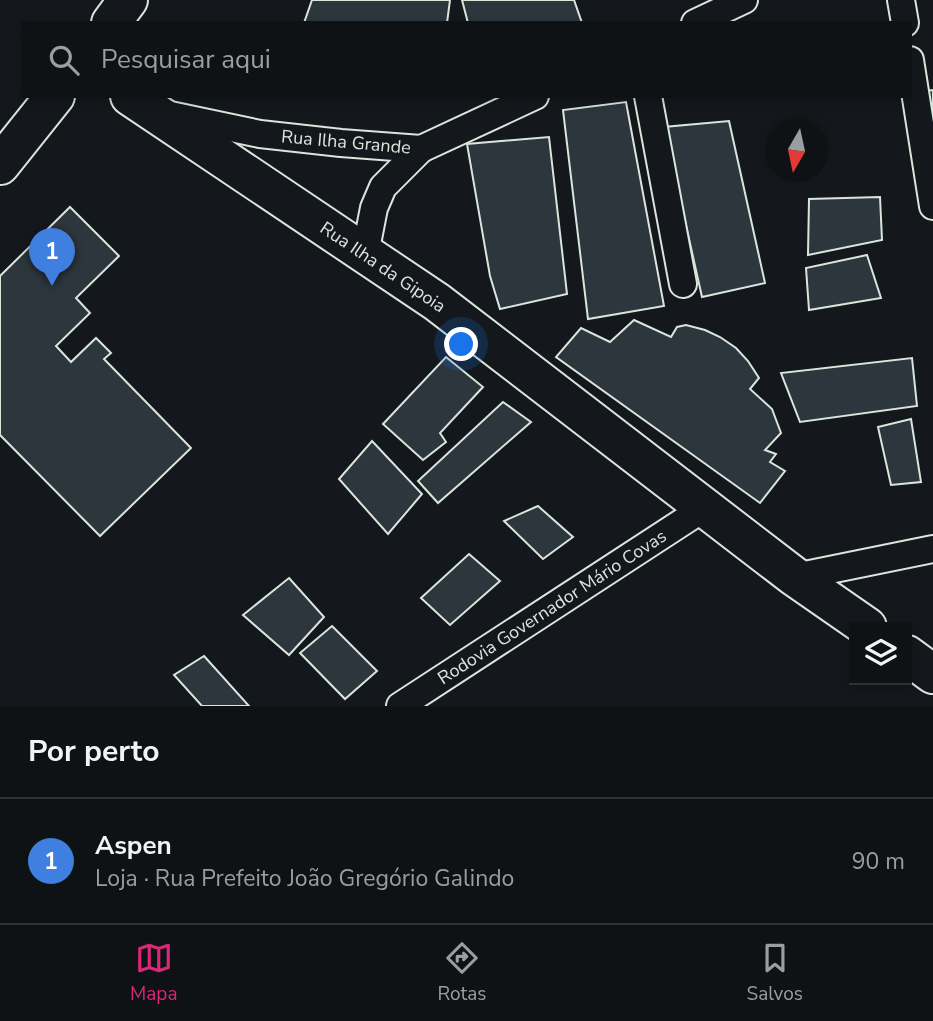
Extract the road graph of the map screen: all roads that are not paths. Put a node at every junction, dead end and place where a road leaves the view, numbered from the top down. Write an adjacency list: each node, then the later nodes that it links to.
1 (128, 0): 4 (street)
2 (744, 0): 5 (street)
3 (901, 0): 6 (street)
4 (112, 21)
5 (699, 21)
6 (905, 21)
7 (912, 73): 14 (street)
8 (53, 98): 13 (street)
9 (531, 98): 12 (street, Rua Ilha Grande)
10 (648, 98): 16 (street)
11 (140, 102): 12 (street, Rua Ilha Grande); 15 (street, Rua Ilha da Gipoia)
12 (421, 149): 15 (street)
13 (0, 165)
14 (933, 206)
15 (365, 254): 17 (street, Rua Ilha da Gipoia)
16 (683, 284)
17 (705, 508): 19 (street, Rua Ilha da Gipoia); 23 (street, Rodovia Governador Mário Covas)
18 (933, 549): 19 (street)
19 (795, 577): 20 (street, Rua Ilha da Gipoia)
20 (860, 622)
21 (912, 659): 22 (street)
22 (933, 674)
23 (400, 706)

